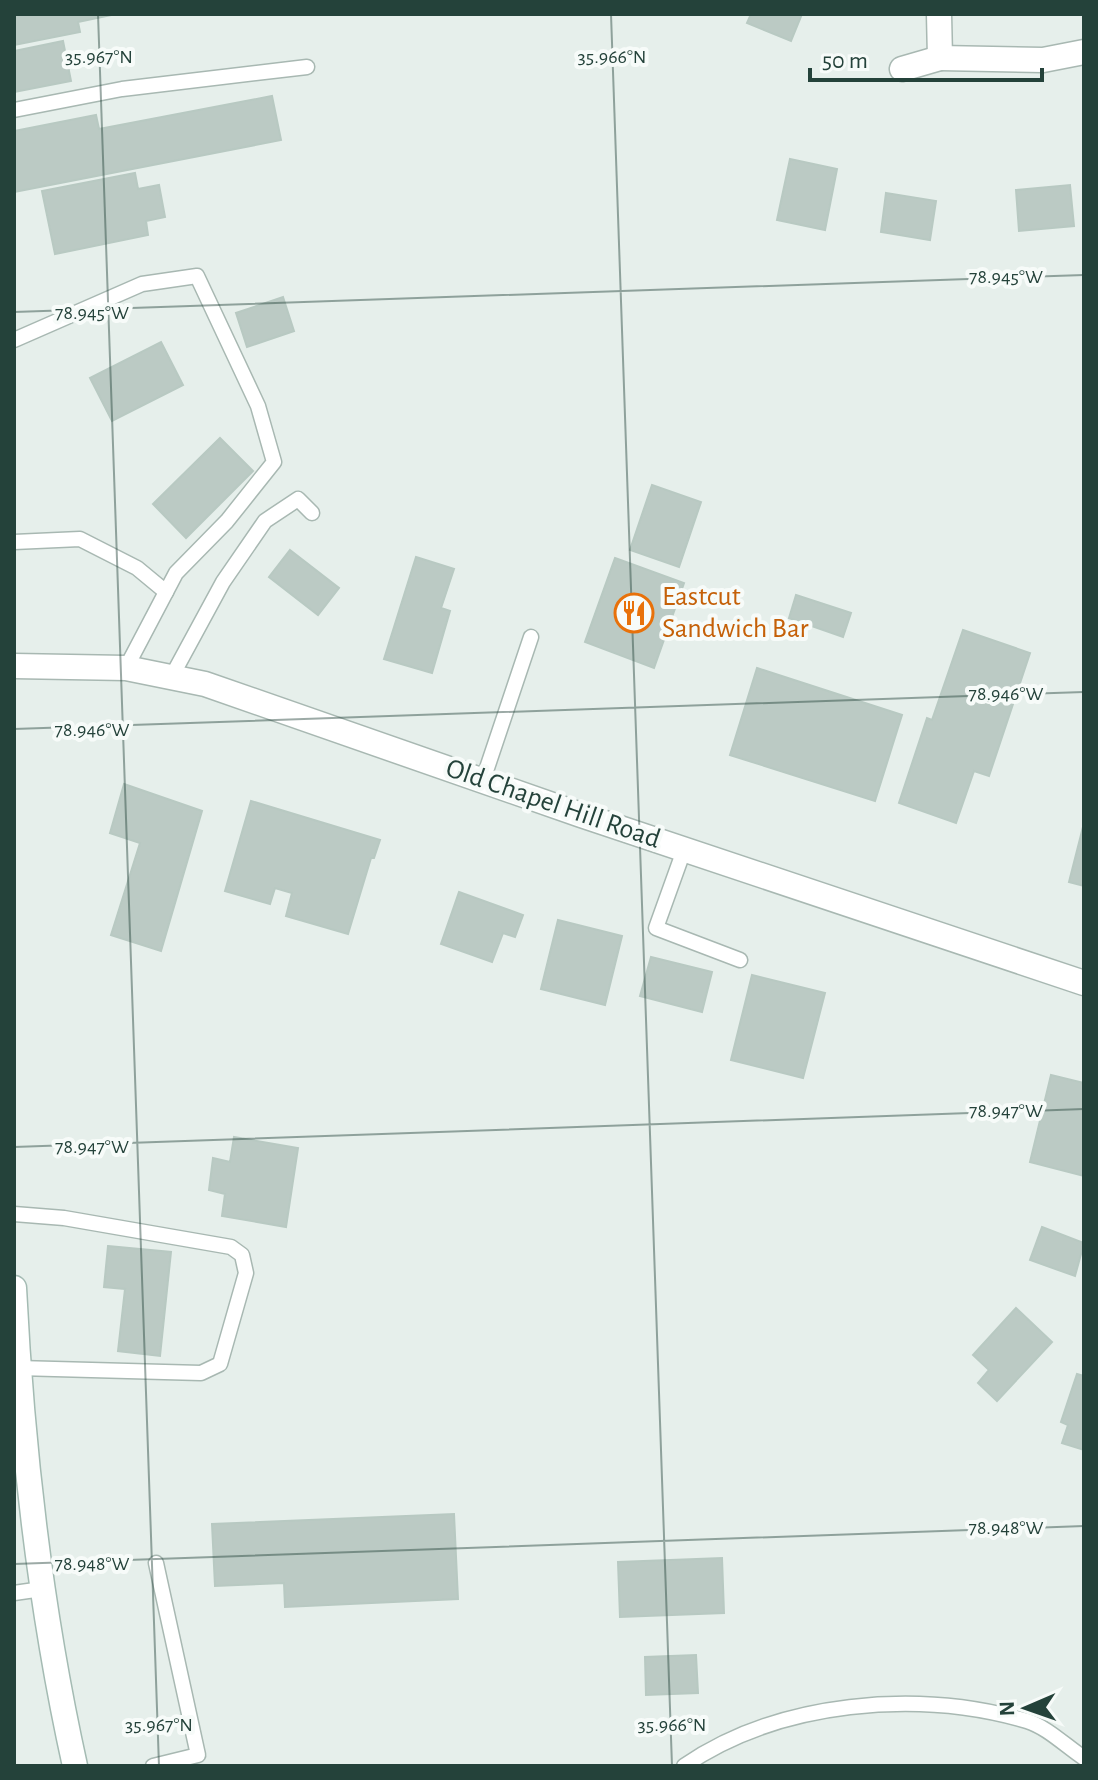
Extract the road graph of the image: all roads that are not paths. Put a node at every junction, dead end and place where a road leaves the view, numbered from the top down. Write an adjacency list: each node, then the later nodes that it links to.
1 (939, 14): 3 (street)
2 (1084, 52): 3 (street)
3 (940, 58): 5 (street)
4 (307, 67): 6 (lane)
5 (902, 69)
6 (14, 110)
7 (14, 340): 10 (lane)
8 (312, 513): 14 (lane)
9 (14, 542): 10 (lane)
10 (166, 592): 13 (lane)
11 (531, 637): 15 (lane)
12 (14, 666): 13 (street, Old Chapel Hill Road)
13 (126, 668): 14 (street, Old Chapel Hill Road)
14 (172, 676): 15 (street, Old Chapel Hill Road)
15 (483, 780): 16 (street, Old Chapel Hill Road)
16 (684, 850): 17 (lane); 18 (street, Old Chapel Hill Road)
17 (740, 960)
18 (1084, 983)
19 (14, 1214): 21 (lane)
20 (14, 1288): 21 (street)
21 (17, 1382): 22 (street)
22 (21, 1483): 24 (street)
23 (156, 1563): 28 (lane)
24 (42, 1589): 25 (lane); 27 (street)
25 (14, 1593)
26 (1084, 1758): 29 (lane)
27 (75, 1766)
28 (153, 1766)
29 (684, 1766)

